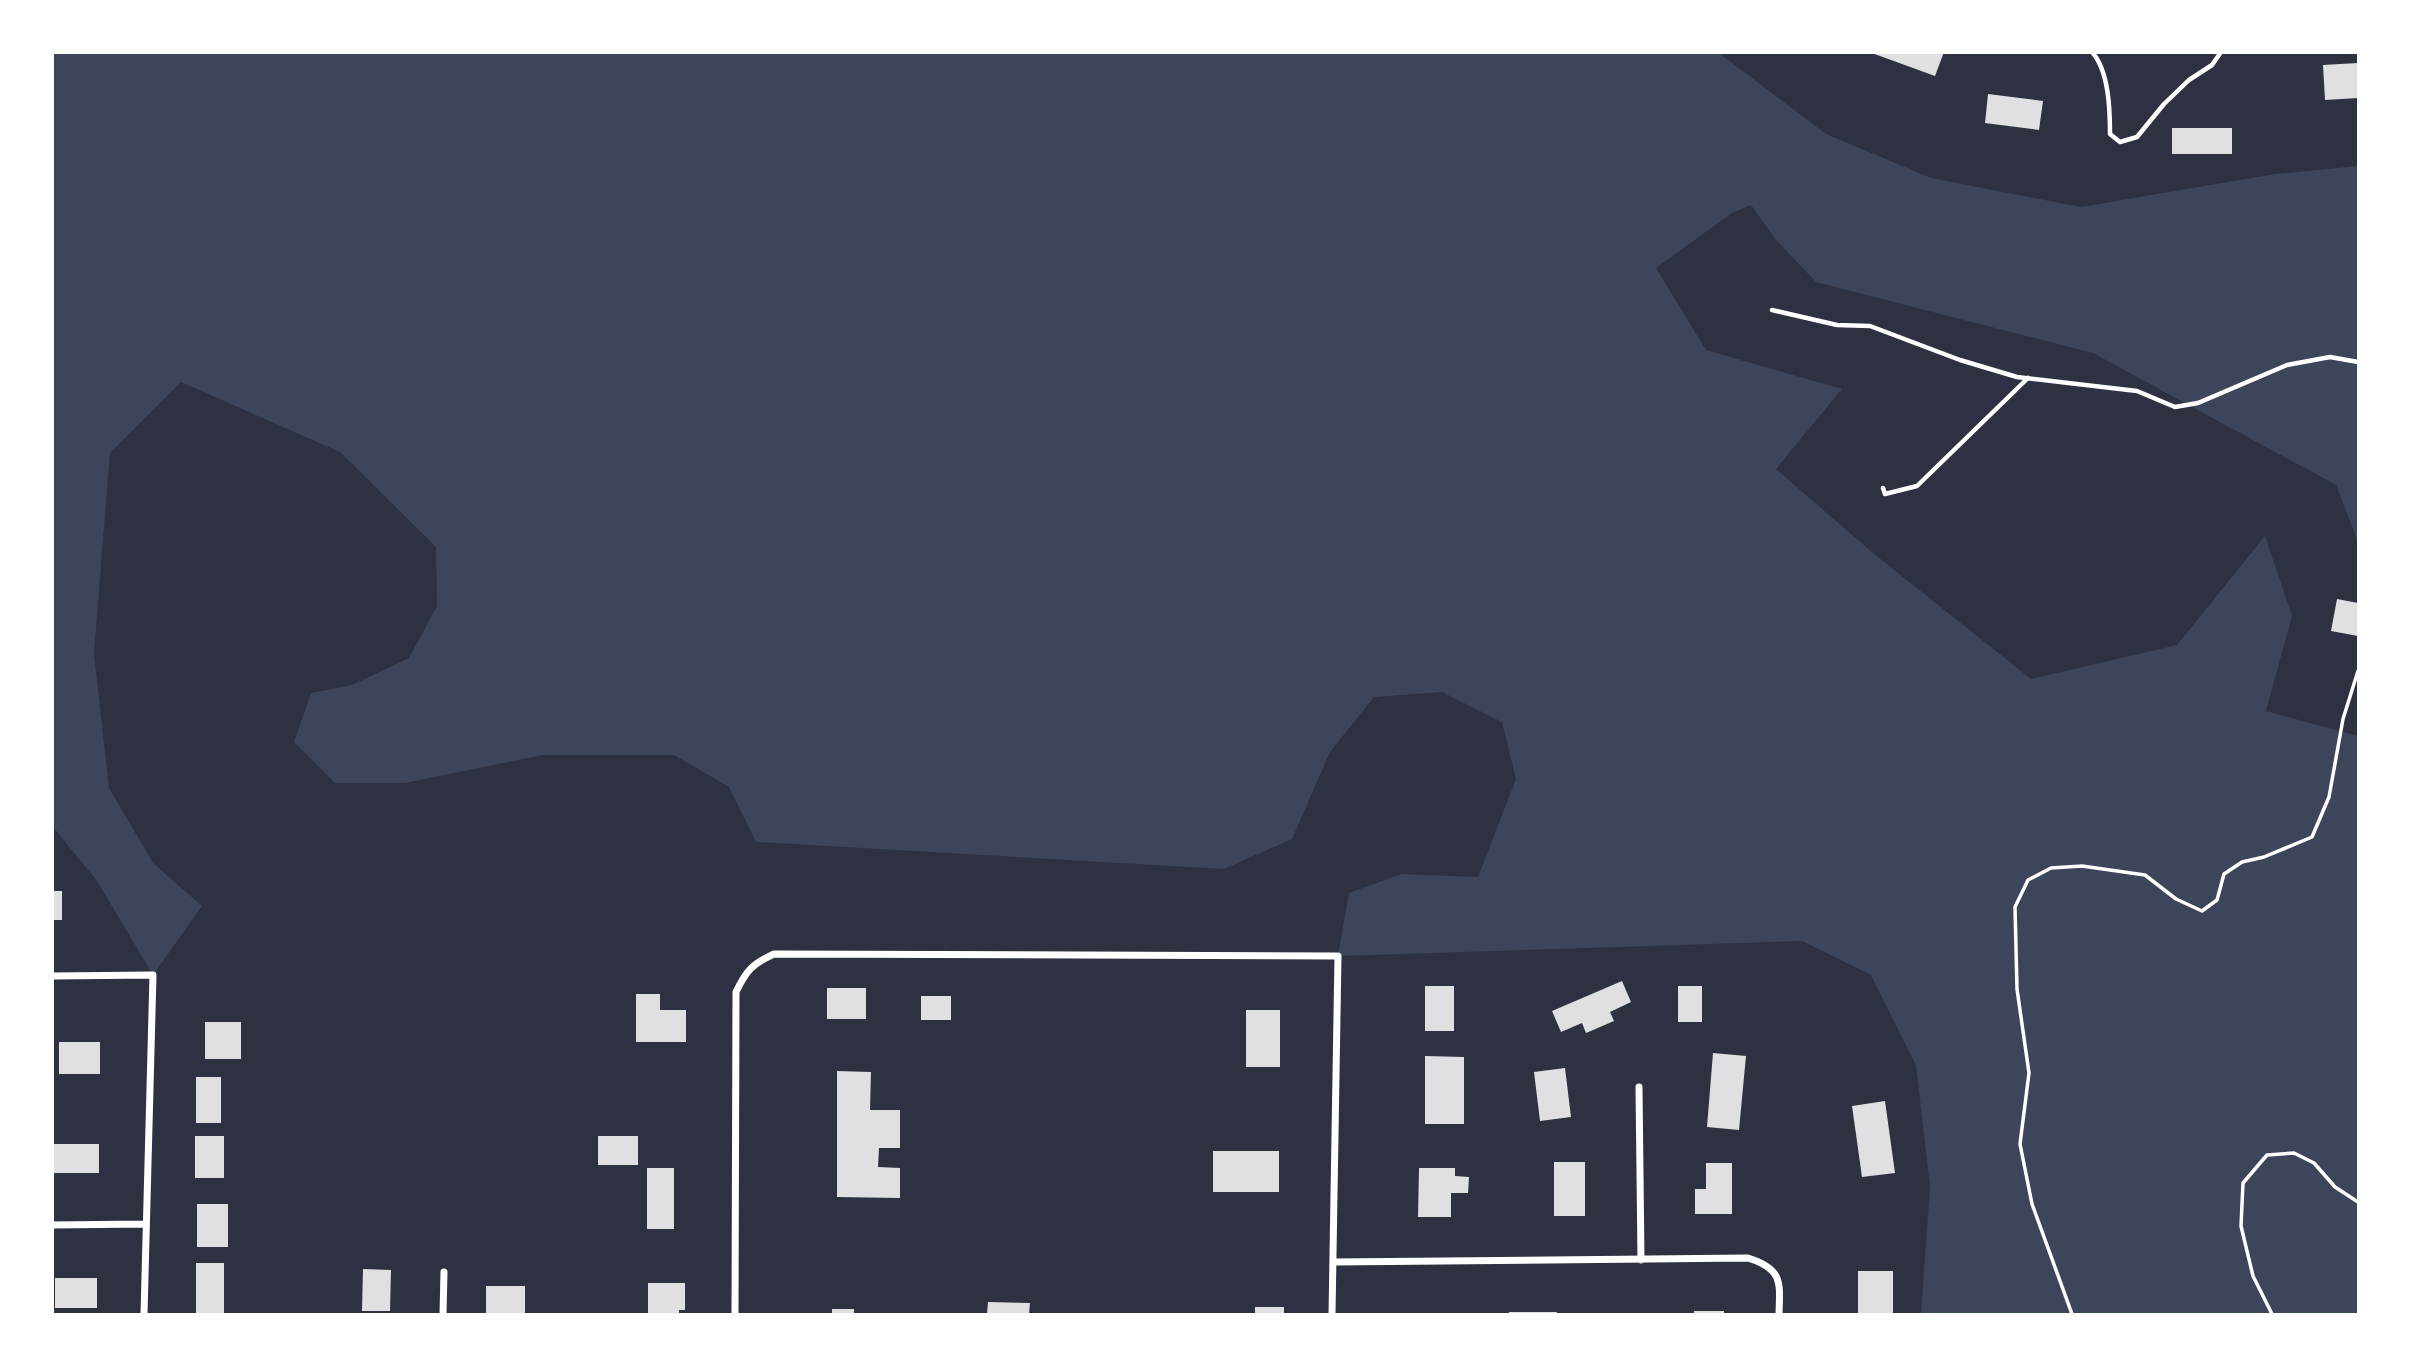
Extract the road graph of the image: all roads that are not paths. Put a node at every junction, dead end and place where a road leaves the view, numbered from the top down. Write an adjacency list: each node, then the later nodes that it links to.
1 (2092, 52): 2 (lane)
2 (2221, 52)
3 (1772, 310): 5 (lane)
4 (2358, 362): 5 (lane)
5 (2028, 378): 6 (lane)
6 (1883, 488)
7 (52, 976): 9 (street)
8 (1639, 1087): 11 (street)
9 (145, 1224): 10 (street); 14 (street)
10 (52, 1225)
11 (1641, 1260): 12 (street); 18 (street)
12 (1333, 1262): 16 (street); 17 (street)
13 (444, 1272): 15 (street)
14 (144, 1314)
15 (443, 1314)
16 (735, 1314)
17 (1332, 1314)
18 (1779, 1314)

